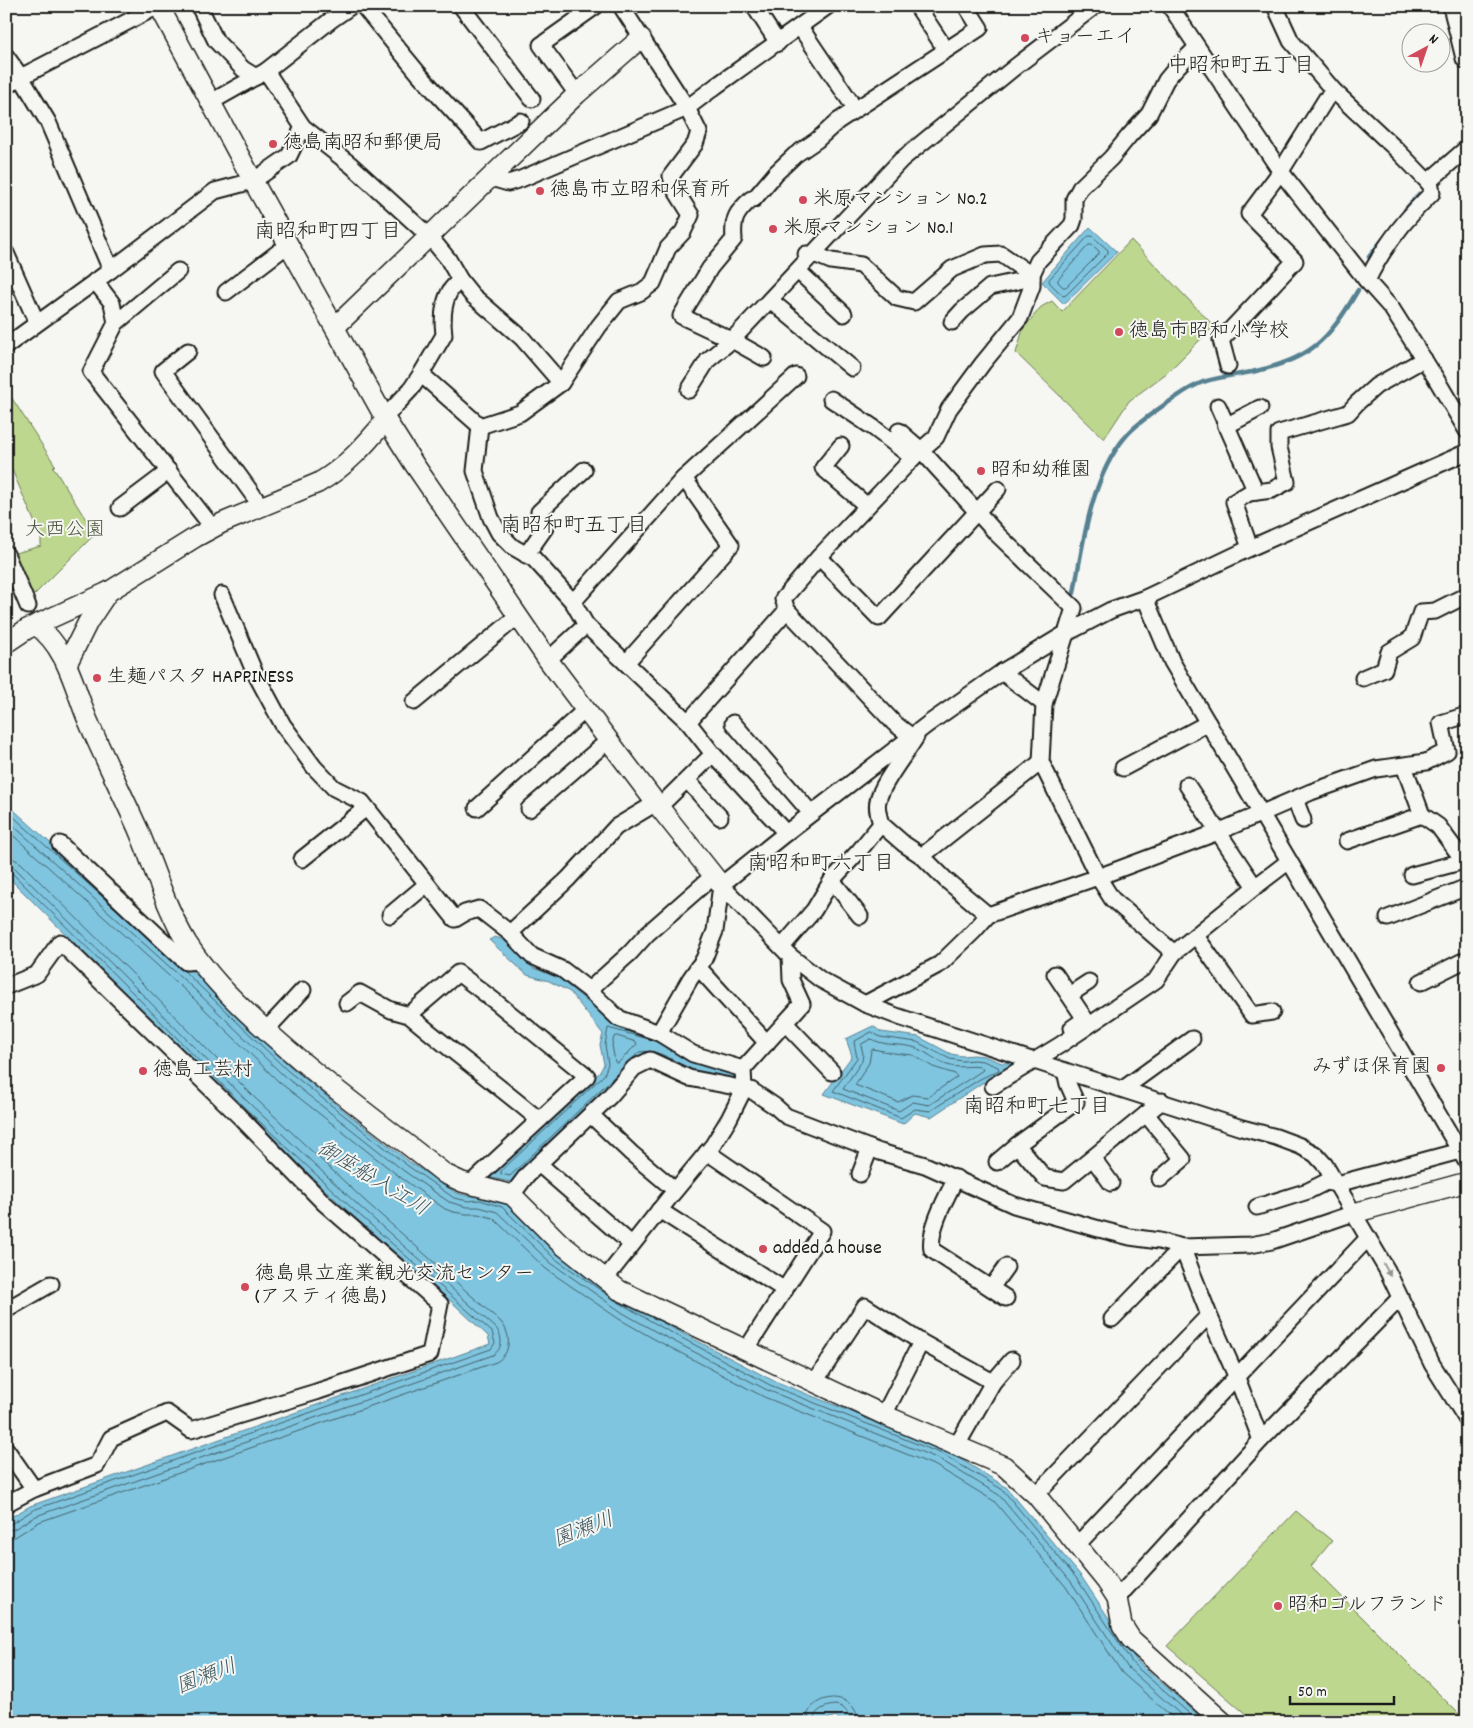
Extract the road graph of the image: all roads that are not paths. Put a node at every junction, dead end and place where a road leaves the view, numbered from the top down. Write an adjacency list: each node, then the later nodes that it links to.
1 (199, 6): 23 (street)
2 (363, 6): 32 (street)
3 (461, 6): 28 (street)
4 (596, 6): 27 (street)
5 (621, 6): 17 (street)
6 (754, 6): 18 (street)
7 (828, 6): 16 (street)
8 (917, 6): 20 (street)
9 (966, 6): 20 (street)
10 (1095, 6): 42 (street)
11 (1170, 6): 19 (street)
12 (1275, 6): 26 (street)
13 (1454, 6): 22 (main road)
14 (161, 7): 24 (street); 30 (street)
15 (347, 7): 23 (street)
16 (800, 27): 18 (street); 29 (street)
17 (642, 38): 27 (street); 31 (street)
18 (778, 43): 31 (street)
19 (1197, 47): 35 (street); 46 (street)
20 (946, 50): 57 (street)
21 (6, 56): 24 (street)
22 (1467, 58)
23 (261, 74): 30 (street); 33 (street)
24 (21, 77): 25 (street); 43 (street)
25 (6, 86)
26 (1334, 91): 35 (street); 38 (street)
27 (577, 94): 36 (street)
28 (532, 99)
29 (850, 101)
30 (212, 102): 37 (street)
31 (687, 108): 36 (street); 66 (street)
32 (521, 121)
33 (303, 127): 37 (street); 39 (street)
34 (1467, 148): 38 (street)
35 (1281, 171): 49 (street); 62 (street)
36 (491, 178): 39 (street)
37 (253, 181): 40 (street); 43 (street)
38 (1428, 182): 49 (street)
39 (430, 237): 47 (street); 56 (street)
40 (289, 244): 50 (street); 56 (street)
41 (6, 253): 54 (street)
42 (808, 254): 45 (street); 46 (street)
43 (111, 270): 48 (street)
44 (178, 271): 55 (street)
45 (798, 271): 51 (street); 52 (street)
46 (1032, 276): 53 (street); 79 (street)
47 (460, 280): 64 (street); 66 (street)
48 (95, 281): 54 (street); 55 (street)
49 (1367, 281): 61 (street)
50 (226, 292)
51 (770, 300): 57 (street); 63 (street)
52 (844, 314)
53 (952, 322)
54 (37, 323): 58 (street)
55 (116, 323): 81 (street)
56 (335, 327): 72 (street)
57 (732, 340): 60 (street); 67 (street)
58 (6, 346)
59 (188, 350): 85 (street)
60 (764, 358)
61 (1424, 359): 71 (street); 84 (street)
62 (1228, 366)
63 (852, 368)
64 (421, 374): 72 (street); 73 (street)
65 (796, 376): 82 (street)
66 (561, 383): 73 (street)
67 (689, 390)
68 (831, 399): 79 (street)
69 (1218, 406): 74 (street)
70 (1260, 408): 74 (street)
71 (1462, 413): 76 (street)
72 (386, 418): 85 (street); 101 (street)
73 (480, 426): 92 (street)
74 (1226, 426): 84 (street)
75 (899, 431): 79 (street)
76 (1467, 431)
77 (841, 446): 86 (street)
78 (1467, 452): 90 (street)
79 (917, 454): 86 (street); 88 (street)
80 (584, 470): 92 (street)
81 (169, 471): 87 (street); 89 (street)
82 (684, 478): 98 (street); 107 (street)
83 (998, 489): 88 (street)
84 (1256, 492): 90 (street)
85 (261, 506): 89 (street)
86 (867, 506): 93 (street)
87 (120, 508)
88 (976, 512): 93 (street); 104 (street)
89 (213, 528): 94 (street)
90 (1250, 548): 97 (street)
91 (6, 554): 99 (street)
92 (526, 555): 98 (street)
93 (819, 557): 100 (street)
94 (108, 592): 102 (street); 108 (street)
95 (222, 595): 128 (street)
96 (1467, 595): 110 (street)
97 (1145, 598): 104 (street); 117 (street)
98 (573, 602): 103 (street)
99 (28, 606)
100 (787, 610): 115 (street); 118 (street)
101 (518, 616): 106 (street); 111 (street)
102 (36, 625): 105 (street); 108 (street)
103 (586, 625): 106 (street); 107 (street)
104 (1065, 634): 109 (street); 112 (street)
105 (6, 643)
106 (548, 660): 113 (street)
107 (626, 662): 115 (street)
108 (67, 664): 161 (street)
109 (1002, 672): 112 (street); 118 (street)
110 (1363, 678)
111 (414, 702)
112 (1044, 704): 121 (street)
113 (585, 710): 119 (street); 129 (street)
114 (1467, 715): 122 (street)
115 (688, 722): 120 (street)
116 (734, 723): 131 (street)
117 (1208, 723): 123 (street); 132 (street)
118 (916, 733): 131 (street); 136 (street)
119 (609, 740): 127 (street); 130 (street)
120 (713, 754): 124 (street); 138 (street)
121 (1041, 762): 141 (street); 146 (street)
122 (1404, 766): 126 (street); 133 (street)
123 (1123, 768)
124 (687, 780): 127 (street); 134 (street)
125 (1187, 786): 137 (street)
126 (1295, 799): 132 (street); 135 (street)
127 (658, 805): 147 (street); 156 (street)
128 (366, 808): 142 (street); 149 (street)
129 (477, 808)
130 (529, 810)
131 (811, 813): 138 (street)
132 (1261, 814): 137 (street); 143 (street)
133 (1422, 816): 139 (street); 144 (street)
134 (720, 817)
135 (1303, 820)
136 (880, 824): 141 (street); 148 (street)
137 (1218, 832): 146 (street); 150 (street)
138 (786, 833): 147 (street)
139 (1347, 841)
140 (60, 844): 161 (street)
141 (922, 856): 153 (street)
142 (302, 859)
143 (1290, 862): 150 (street); 193 (street)
144 (1465, 863): 145 (street)
145 (1412, 875)
146 (1098, 877): 153 (street); 159 (street)
147 (717, 880): 158 (street); 162 (street); 168 (street)
148 (832, 880): 154 (street); 158 (street)
149 (427, 884): 152 (street); 156 (street)
150 (1255, 887): 157 (street)
151 (1467, 888): 155 (street)
152 (390, 915)
153 (988, 915): 171 (street)
154 (860, 916)
155 (1388, 918)
156 (510, 933): 168 (street)
157 (1196, 936): 159 (street); 172 (street)
158 (786, 952): 171 (street); 174 (street)
159 (1174, 953): 179 (street)
160 (1467, 959): 165 (street)
161 (199, 961): 175 (street)
162 (698, 967): 176 (street); 178 (street)
163 (1055, 974): 169 (street)
164 (1089, 982): 169 (street)
165 (1421, 982)
166 (6, 986): 233 (street)
167 (303, 990): 175 (street)
168 (589, 990): 176 (street)
169 (1069, 995): 179 (street)
170 (348, 1003): 173 (street)
171 (865, 1004): 179 (street)
172 (1272, 1012)
173 (409, 1015): 189 (street); 189 (street)
174 (785, 1023): 178 (street); 182 (street)
175 (266, 1030): 203 (street)
176 (659, 1034): 180 (street)
177 (1192, 1039): 185 (street)
178 (767, 1042): 180 (street)
179 (1032, 1060): 181 (street); 183 (street)
180 (743, 1069): 184 (street)
181 (1065, 1071): 185 (street); 190 (street)
182 (832, 1072)
183 (993, 1086)
184 (744, 1089): 188 (street); 191 (street); 192 (street)
185 (1123, 1089): 186 (street)
186 (1162, 1101): 187 (street); 202 (street)
187 (1146, 1114): 194 (street); 199 (street)
188 (590, 1115): 196 (street); 204 (street)
189 (539, 1120): 203 (street)
190 (1017, 1145): 194 (street); 195 (street)
191 (870, 1148): 197 (street); 198 (street)
192 (707, 1152): 204 (street); 216 (street)
193 (1465, 1155): 202 (street)
194 (1093, 1158): 201 (street)
195 (997, 1162)
196 (539, 1164): 205 (street); 210 (street)
197 (860, 1174)
198 (956, 1178): 211 (street); 215 (street)
199 (1160, 1179)
200 (1467, 1182): 208 (street)
201 (1111, 1183)
202 (1337, 1184): 206 (street); 208 (street)
203 (473, 1185): 205 (street)
204 (675, 1190): 207 (street)
205 (510, 1194): 213 (street)
206 (1257, 1207)
207 (659, 1210): 210 (street); 216 (street)
208 (1354, 1213): 209 (street); 211 (street)
209 (1368, 1238): 218 (street, one-way to 218); 225 (street)
210 (631, 1244): 213 (street)
211 (1182, 1247): 220 (street); 221 (street)
212 (1006, 1267): 215 (street)
213 (605, 1279): 223 (street)
214 (51, 1284): 219 (street)
215 (990, 1288): 217 (street)
216 (784, 1290): 223 (street)
217 (1006, 1298)
218 (1400, 1298): 229 (street); 230 (street)
219 (6, 1310)
220 (1209, 1315): 225 (street); 234 (street)
221 (1112, 1319)
222 (921, 1342): 226 (street); 227 (street); 228 (street)
223 (746, 1350): 226 (street)
224 (1012, 1360): 227 (street)
225 (1237, 1378): 230 (street); 236 (street)
226 (814, 1382): 228 (street)
227 (993, 1382): 231 (street)
228 (884, 1415): 231 (street)
229 (1467, 1420)
230 (1262, 1440): 237 (street)
231 (957, 1446): 234 (street)
232 (6, 1449): 233 (street)
233 (34, 1489): 235 (street)
234 (1036, 1495): 236 (street)
235 (6, 1504)
236 (1076, 1546): 237 (street)
237 (1117, 1598): 238 (street)
238 (1223, 1722)

